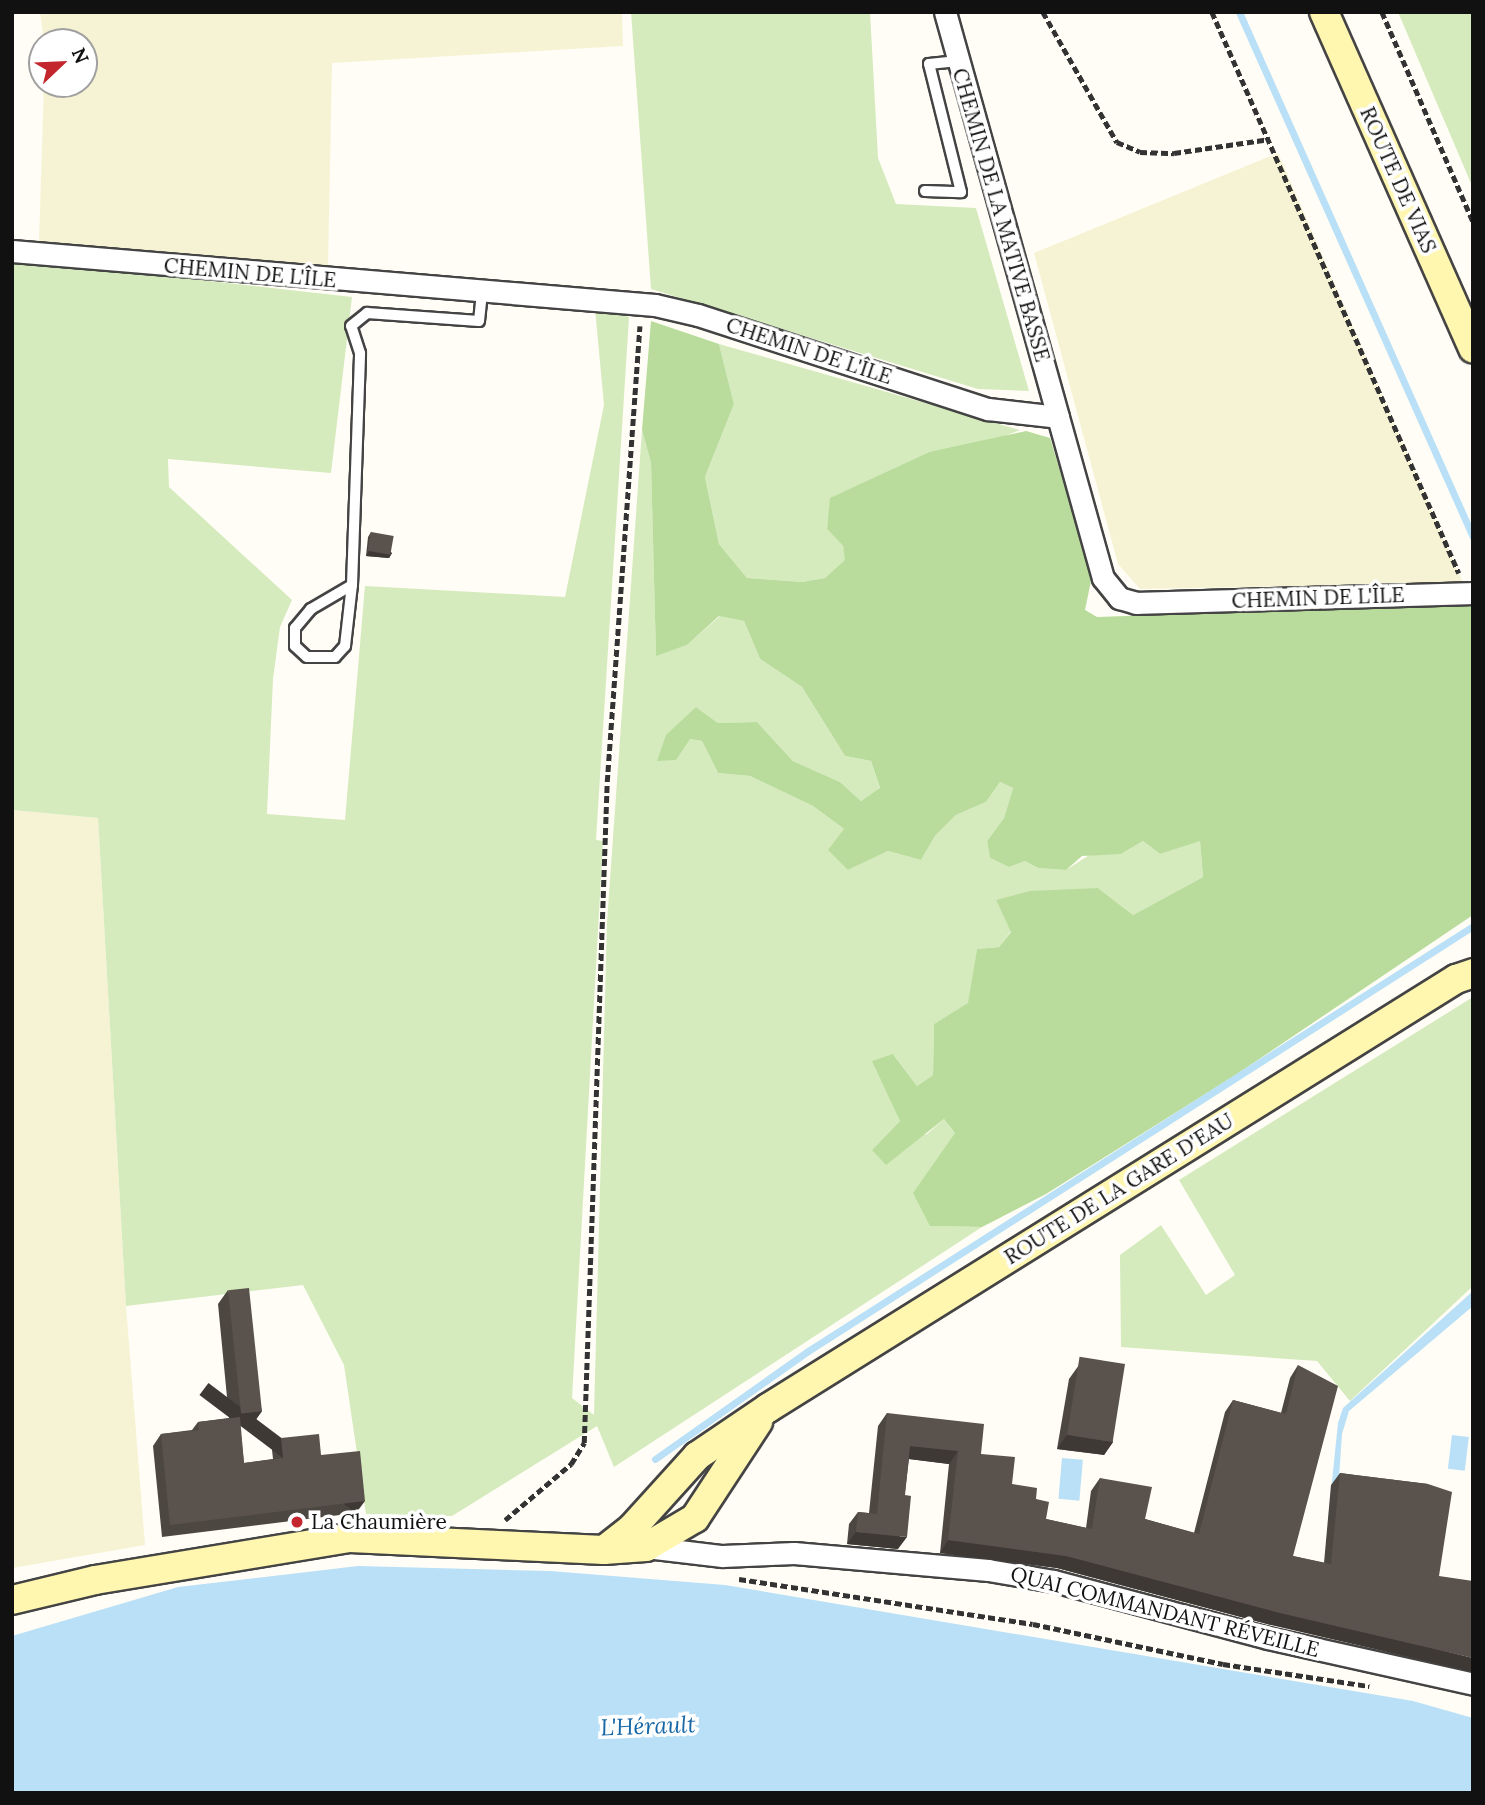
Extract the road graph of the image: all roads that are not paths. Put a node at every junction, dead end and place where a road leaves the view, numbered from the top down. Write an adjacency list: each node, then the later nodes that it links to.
1 (945, 12): 3 (street, CHEMIN DE LA MATIVE BASSE)
2 (1324, 12): 7 (main road, ROUTE DE VIAS)
3 (958, 61): 4 (lane); 8 (street, CHEMIN DE LA MATIVE BASSE)
4 (925, 191)
5 (12, 251): 6 (street, CHEMIN DE L'ÎLE)
6 (482, 292): 8 (street, CHEMIN DE L'ÎLE); 9 (lane)
7 (1473, 348)
8 (1058, 417): 10 (street, CHEMIN DE L'ÎLE)
9 (352, 585): 9 (lane)
10 (1471, 593)
11 (1473, 973): 12 (main road, ROUTE DE LA GARE D'EAU)
12 (768, 1408): 13 (main road, ROUTE DE LA GARE D'EAU); 14 (main road, ROUTE DE LA GARE D'EAU)
13 (673, 1479): 14 (street); 15 (main road, ROUTE DE LA GARE D'EAU)
14 (659, 1546): 15 (main road); 17 (street, QUAI COMMANDANT RÉVEILLE)
15 (604, 1550): 16 (main road)
16 (12, 1600)
17 (1473, 1684)

